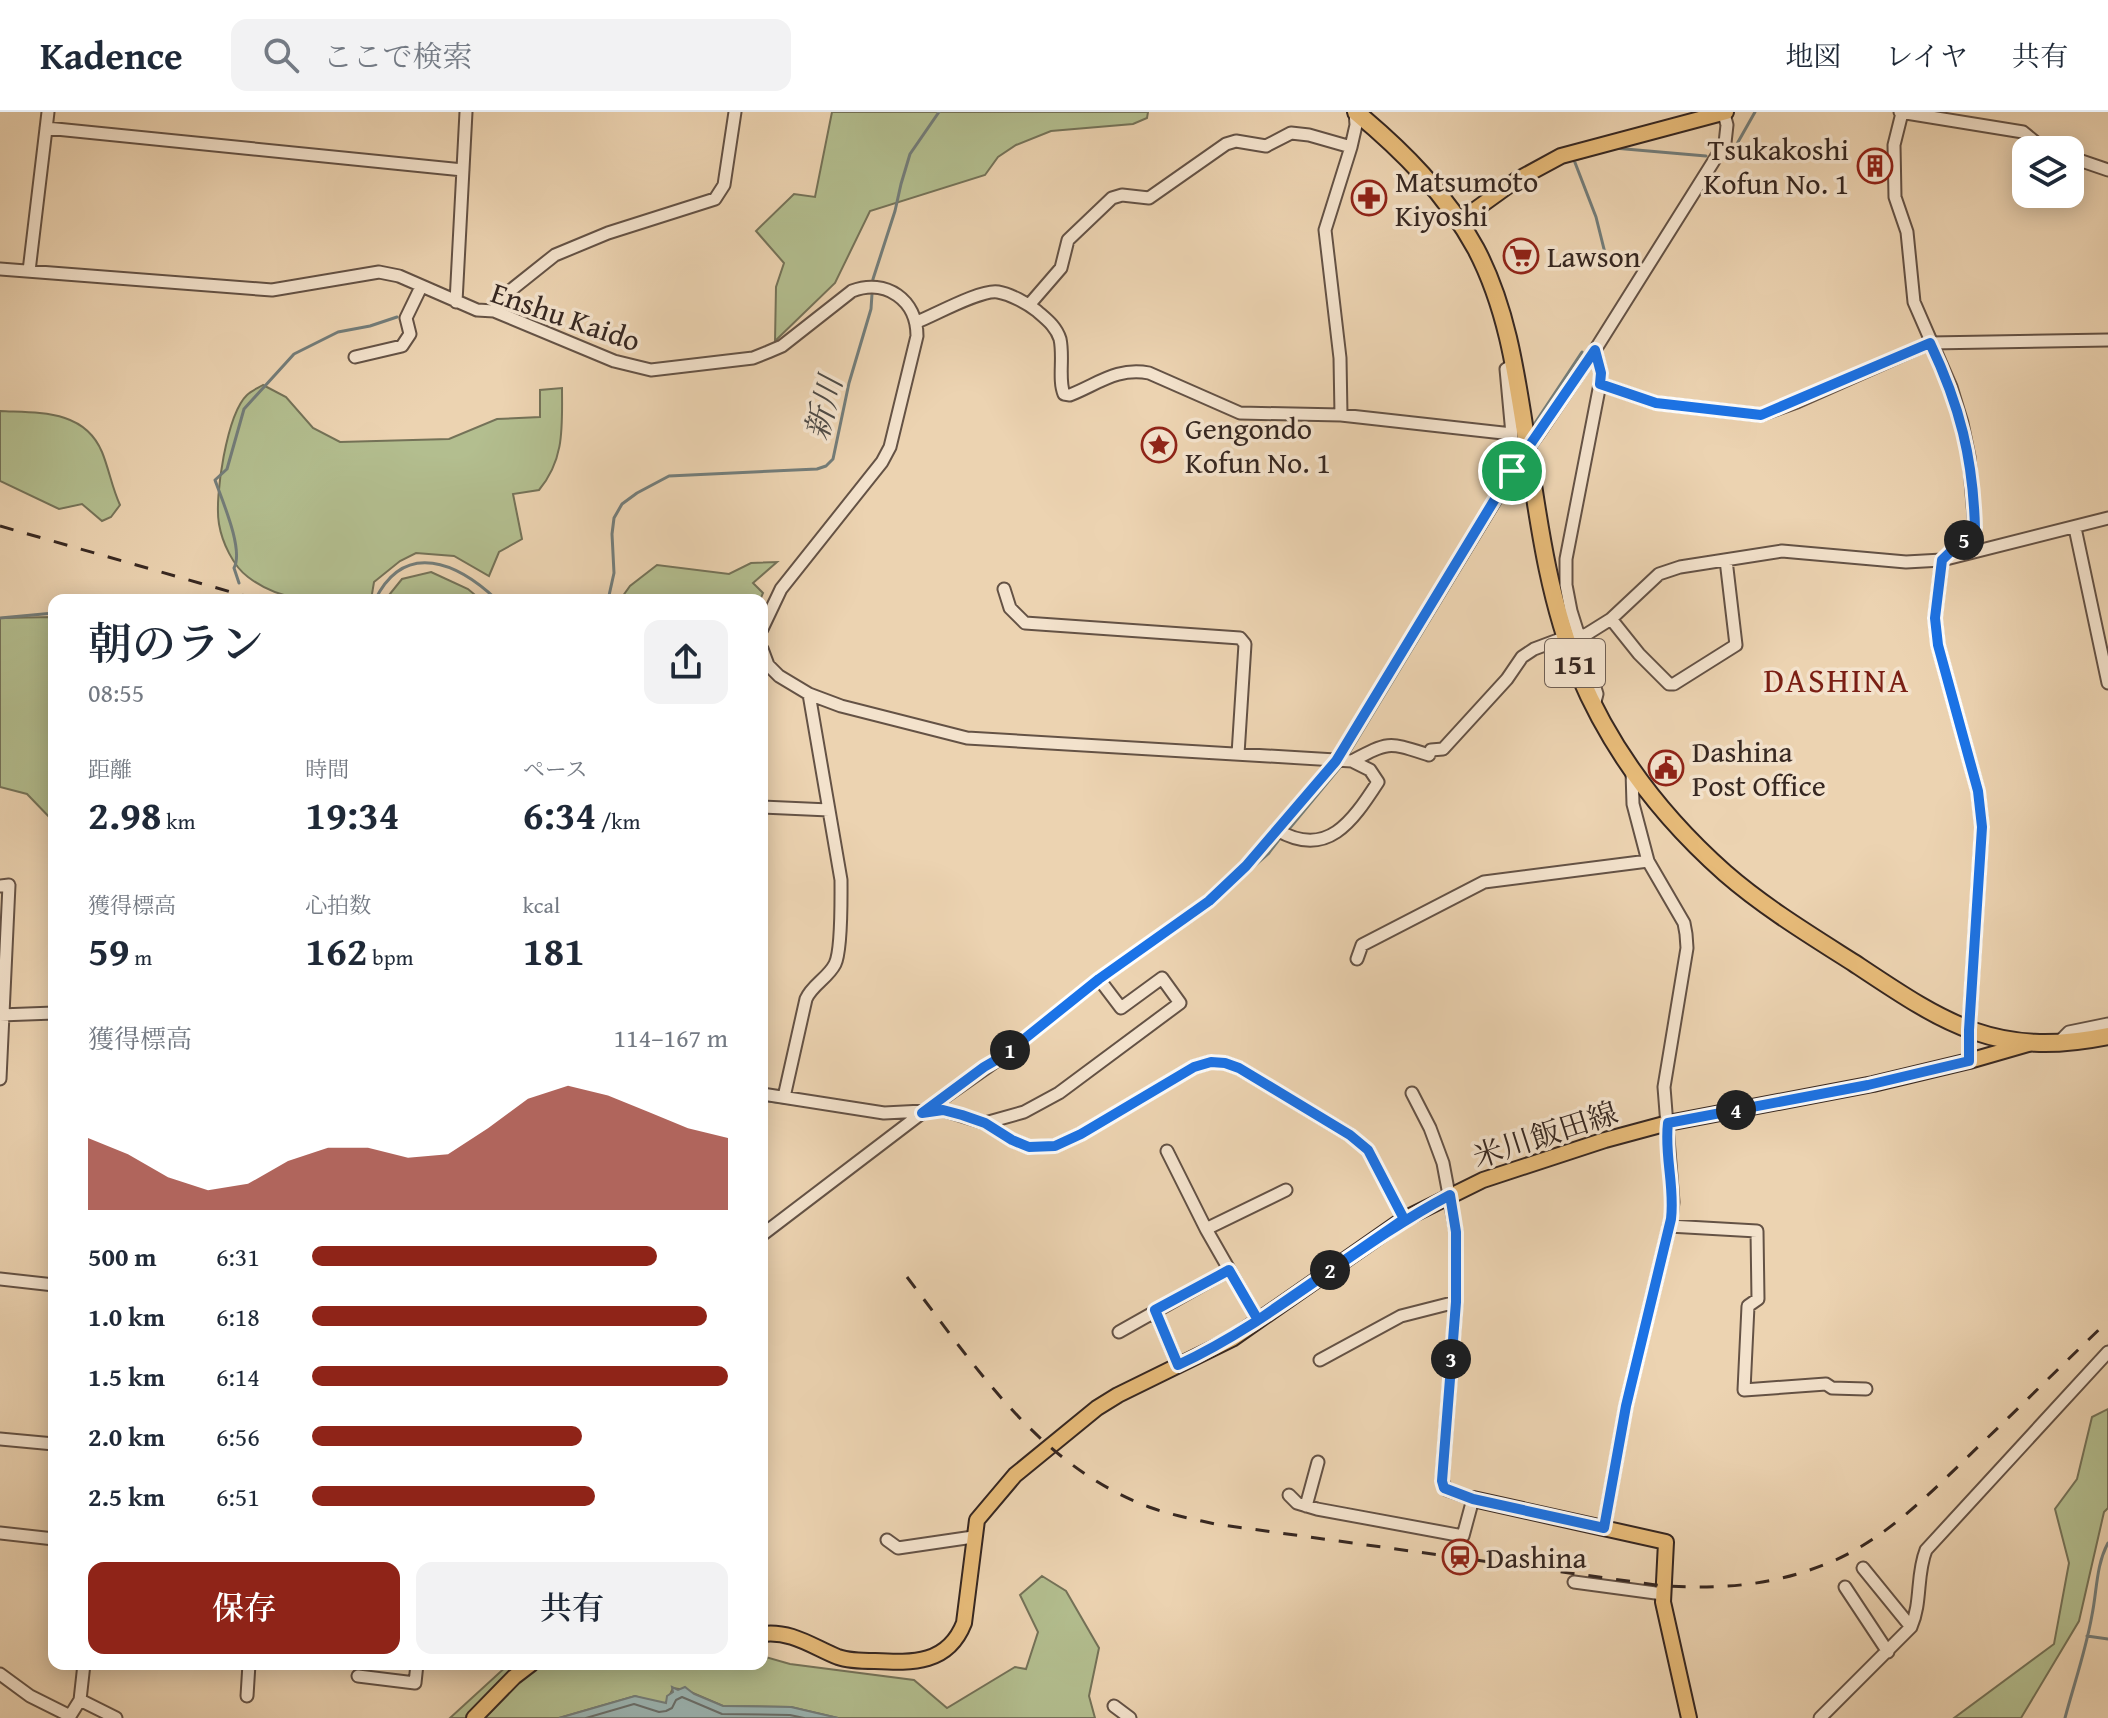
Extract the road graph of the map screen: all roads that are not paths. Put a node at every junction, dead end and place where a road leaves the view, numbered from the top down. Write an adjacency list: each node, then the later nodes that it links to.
1 (48, 112): 8 (street)
2 (466, 112): 13 (street)
3 (735, 112): 21 (street)
4 (1355, 112): 11 (street); 15 (highway, 151)
5 (1901, 112): 9 (street); 24 (street)
6 (1985, 112): 9 (street)
7 (1725, 113): 15 (main road); 25 (street)
8 (46, 128): 13 (street); 17 (street)
9 (1987, 128): 10 (street)
10 (2028, 136)
11 (1351, 147): 20 (street); 29 (street)
12 (2084, 162): 14 (street)
13 (463, 170): 19 (street)
14 (2108, 170)
15 (1458, 222): 27 (highway, 151)
16 (0, 269): 17 (street, Enshu Kaido)
17 (29, 271): 18 (street, Enshu Kaido)
18 (421, 287): 19 (street, Enshu Kaido); 26 (street)
19 (456, 302): 21 (street, Enshu Kaido)
20 (1029, 305): 22 (street); 29 (street)
21 (494, 311): 22 (street, Enshu Kaido)
22 (917, 322): 37 (street)
23 (2108, 340): 24 (street)
24 (1930, 343): 28 (street); 35 (street)
25 (1595, 350): 28 (street); 31 (street, bridge)
26 (355, 357)
27 (1515, 364): 30 (street); 39 (highway, 151)
28 (1600, 384): 39 (street)
29 (1341, 415): 30 (street)
30 (1512, 434): 31 (street)
31 (1512, 471): 44 (street)
32 (2108, 518): 33 (street)
33 (2075, 528): 35 (street); 41 (street)
34 (1726, 560): 35 (street); 38 (street); 38 (street)
35 (1942, 560): 57 (street)
36 (1004, 589): 43 (street)
37 (768, 616)
38 (1611, 619): 39 (street)
39 (1571, 638): 45 (street); 46 (highway, 151)
40 (768, 665): 42 (street)
41 (2108, 683)
42 (809, 694): 43 (street); 48 (street)
43 (1238, 754): 44 (street)
44 (1336, 761): 45 (street); 49 (street)
45 (1352, 761): 49 (street)
46 (1632, 771): 50 (street); 57 (highway, 151)
47 (768, 807): 48 (street)
48 (829, 810): 65 (street)
49 (1277, 830): 53 (street)
50 (1648, 861): 52 (street); 68 (street)
51 (0, 886): 55 (street)
52 (1357, 959)
53 (1099, 979): 66 (street); 67 (street)
54 (48, 1013): 55 (street)
55 (2, 1014): 62 (street)
56 (2108, 1024): 60 (street)
57 (1969, 1030): 59 (highway, 151); 61 (street)
58 (2108, 1036): 60 (highway, 151)
59 (2028, 1044): 60 (highway, 151); 61 (main road, 米川飯田線)
60 (2058, 1044)
61 (1969, 1061): 68 (main road, 米川飯田線)
62 (0, 1079)
63 (1412, 1093): 71 (street)
64 (768, 1095): 65 (street)
65 (784, 1097): 66 (street)
66 (922, 1113): 67 (street); 75 (street)
67 (985, 1123): 72 (street)
68 (1668, 1123): 71 (main road, 米川飯田線); 73 (street)
69 (1167, 1151): 74 (street)
70 (1286, 1190): 74 (street)
71 (1450, 1195): 72 (main road, 米川飯田線); 79 (street)
72 (1404, 1219): 81 (main road, 米川飯田線)
73 (1669, 1226): 86 (street); 93 (street)
74 (1206, 1229): 76 (street)
75 (768, 1230)
76 (1229, 1270): 80 (street); 81 (street)
77 (0, 1279): 78 (street)
78 (48, 1284)
79 (1456, 1302): 84 (street); 91 (street)
80 (1155, 1310): 82 (street); 85 (street)
81 (1258, 1320): 85 (main road, 米川飯田線)
82 (1119, 1332)
83 (2108, 1352): 102 (street)
84 (1320, 1360)
85 (1178, 1365): 95 (main road, 米川飯田線)
86 (1866, 1389)
87 (0, 1439): 88 (street)
88 (48, 1443)
89 (1318, 1462): 92 (street)
90 (1289, 1495): 92 (street)
91 (1473, 1499): 92 (street); 93 (main road)
92 (1306, 1506)
93 (1604, 1528): 101 (main road)
94 (0, 1533): 96 (street)
95 (973, 1537): 97 (street); 103 (main road, 米川飯田線)
96 (48, 1538)
97 (887, 1540)
98 (1863, 1568): 102 (street)
99 (1574, 1582): 101 (street)
100 (1845, 1587): 104 (street)
101 (1663, 1594): 118 (main road)
102 (1911, 1627): 104 (street)
103 (768, 1634)
104 (1888, 1652): 119 (street)
105 (83, 1670): 112 (street)
106 (249, 1670): 111 (street)
107 (416, 1670): 110 (street)
108 (523, 1670): 116 (main road)
109 (0, 1674): 112 (street)
110 (358, 1676)
111 (247, 1696)
112 (80, 1700): 114 (street)
113 (1114, 1706): 117 (street)
114 (92, 1714): 115 (street)
115 (116, 1718)
116 (474, 1718)
117 (1130, 1718)
118 (1689, 1718)
119 (1820, 1718)

